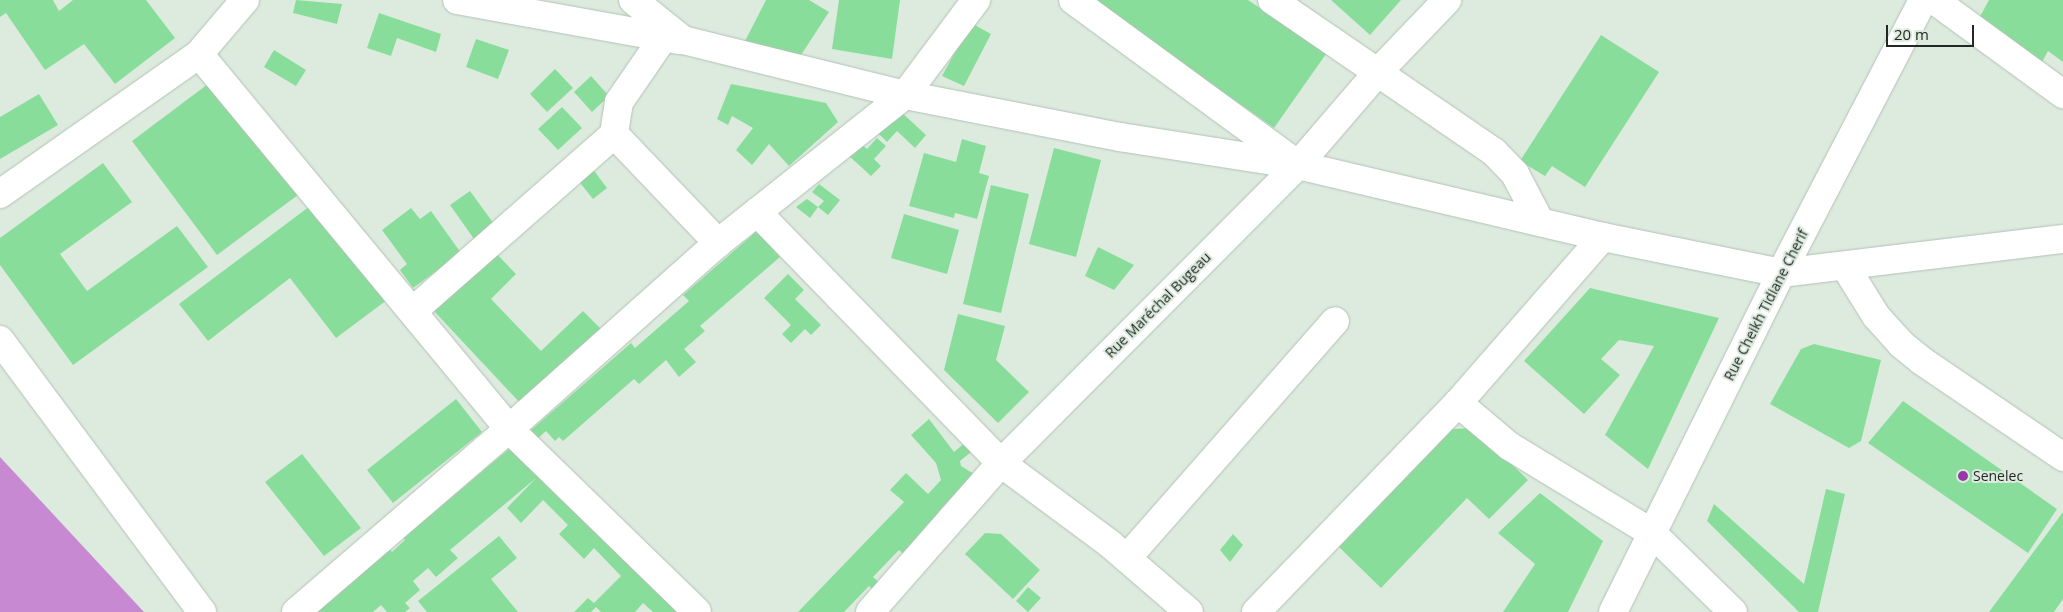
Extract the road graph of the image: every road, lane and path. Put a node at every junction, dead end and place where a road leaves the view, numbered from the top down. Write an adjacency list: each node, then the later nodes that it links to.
1 (245, 0): 11 (street)
2 (457, 0): 10 (street)
3 (633, 0): 10 (street)
4 (976, 0): 14 (street)
5 (1072, 0): 16 (street)
6 (1272, 0): 12 (street)
7 (1448, 0): 12 (street, Rue Maréchal Bugeau)
8 (1923, 0): 24 (street, Rue Cheikh Tidiane Cherif)
9 (1934, 0): 13 (street)
10 (673, 39): 14 (street); 15 (street)
11 (199, 54): 17 (street); 25 (street)
12 (1378, 72): 16 (street, Rue Maréchal Bugeau); 19 (street)
13 (2063, 94)
14 (905, 95): 16 (street); 18 (street)
15 (614, 134): 22 (street); 25 (street)
16 (1298, 165): 19 (street); 31 (street, Rue Maréchal Bugeau)
17 (0, 194)
18 (757, 212): 22 (street); 31 (street)
19 (1538, 220): 20 (street)
20 (1603, 237): 24 (street); 28 (street)
21 (2063, 239): 23 (street)
22 (718, 242): 29 (street)
23 (1845, 266): 24 (street); 30 (street)
24 (1782, 272): 32 (street, Rue Cheikh Tidiane Cherif)
25 (414, 310): 29 (street)
26 (1335, 321): 33 (street)
27 (0, 340): 34 (street)
28 (1458, 403): 32 (street); 39 (street)
29 (509, 429): 35 (street); 36 (street)
30 (2063, 457)
31 (1001, 463): 33 (street); 37 (street, Rue Maréchal Bugeau)
32 (1652, 533): 40 (street, Rue Cheikh Tidiane Cherif); 41 (street)
33 (1127, 558): 38 (street)
34 (202, 612)
35 (296, 612)
36 (697, 612)
37 (870, 612)
38 (1189, 612)
39 (1256, 612)
40 (1613, 612)
41 (1733, 612)

